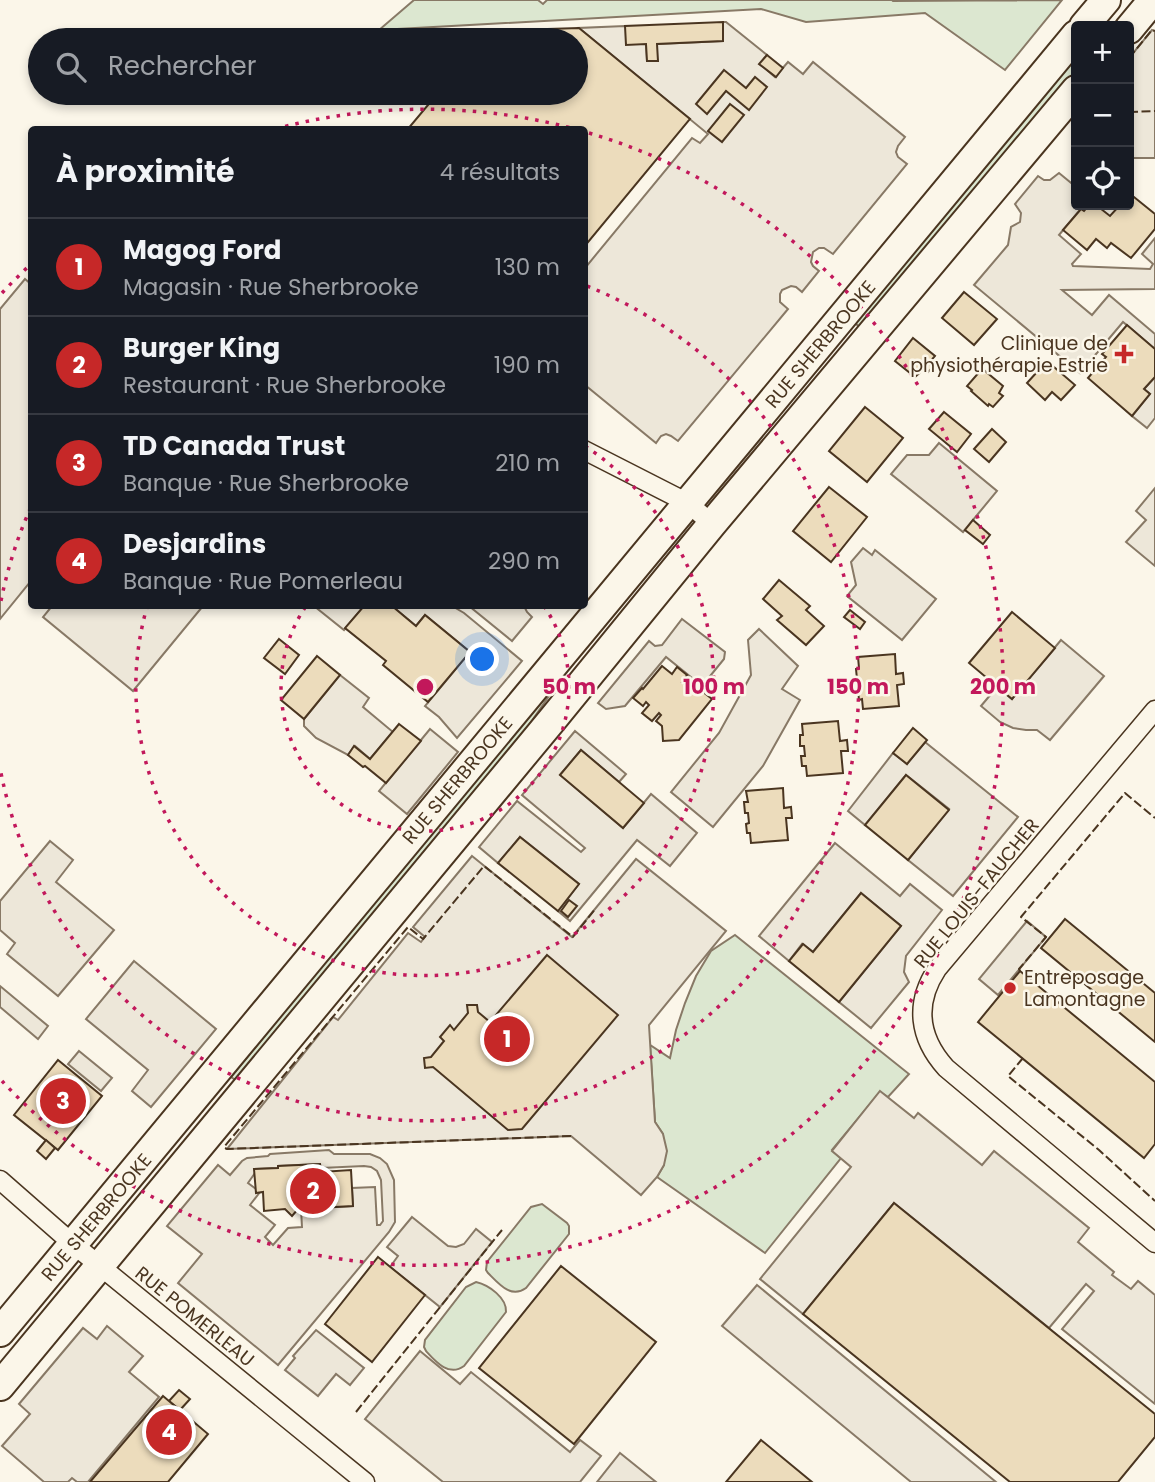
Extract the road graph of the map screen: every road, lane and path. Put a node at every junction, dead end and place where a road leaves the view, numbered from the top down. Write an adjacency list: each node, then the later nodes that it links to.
1 (1105, 0): 3 (main road)
2 (1153, 0): 4 (main road)
3 (1088, 21)
4 (1134, 23)
5 (1071, 41): 8 (main road, RUE SHERBROOKE)
6 (1071, 96): 9 (main road, RUE SHERBROOKE)
7 (588, 452): 8 (street)
8 (688, 503): 9 (street); 13 (main road, RUE SHERBROOKE)
9 (712, 524): 14 (main road, RUE SHERBROOKE)
10 (1155, 710): 12 (street, RUE LOUIS-FAUCHER)
11 (0, 1180): 13 (street, RUE POMERLEAU)
12 (1155, 1243)
13 (73, 1244): 14 (street, RUE POMERLEAU); 15 (main road, RUE SHERBROOKE)
14 (100, 1266): 16 (main road, RUE SHERBROOKE); 17 (street, RUE POMERLEAU)
15 (0, 1332)
16 (0, 1387)
17 (365, 1482)

